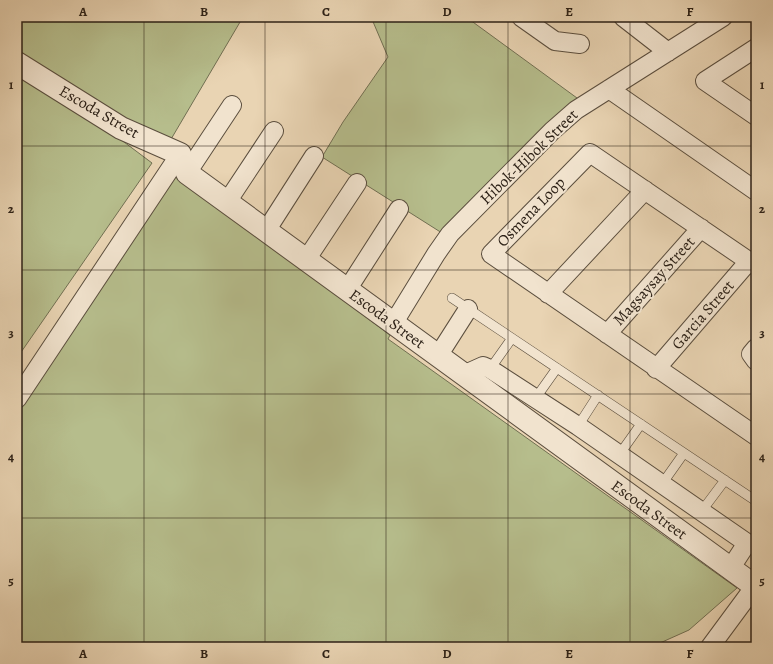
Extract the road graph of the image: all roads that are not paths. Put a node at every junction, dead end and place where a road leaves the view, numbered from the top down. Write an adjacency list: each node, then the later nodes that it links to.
1 (522, 17): 4 (street)
2 (623, 17): 6 (street)
3 (723, 17): 6 (street, Hibok-Hibok Street)
4 (580, 44)
5 (756, 48): 10 (street)
6 (668, 52): 8 (street, Hibok-Hibok Street)
7 (17, 63): 13 (street, Escoda Street)
8 (609, 89): 16 (street); 27 (street, Hibok-Hibok Street)
9 (232, 105): 13 (street)
10 (756, 116)
11 (274, 131): 17 (street)
12 (314, 156): 20 (street)
13 (184, 164): 17 (street, Escoda Street); 39 (street)
14 (357, 183): 21 (street)
15 (645, 190): 19 (street, Osmena Loop); 24 (street); 24 (street, Osmena Loop)
16 (756, 191)
17 (226, 202): 20 (street, Escoda Street)
18 (399, 209): 23 (street)
19 (701, 228): 22 (street, Osmena Loop); 28 (street, Magsaysay Street)
20 (266, 231): 21 (street, Escoda Street)
21 (306, 260): 23 (street, Escoda Street)
22 (752, 263): 35 (street, Garcia Street)
23 (347, 290): 27 (street, Escoda Street)
24 (548, 294): 28 (street, Osmena Loop)
25 (452, 298): 26 (lane)
26 (468, 309): 29 (lane); 31 (street)
27 (393, 324): 31 (street, Escoda Street)
28 (607, 334): 35 (street, Osmena Loop)
29 (512, 338): 33 (lane); 34 (lane)
30 (756, 348): 32 (street)
31 (438, 356): 36 (street, Escoda Street)
32 (756, 361)
33 (556, 368): 37 (lane); 38 (lane)
34 (490, 369): 36 (street); 38 (street)
35 (656, 369): 42 (street, Osmena Loop)
36 (463, 375): 49 (street, Escoda Street)
37 (598, 395): 40 (lane); 41 (lane)
38 (535, 398): 41 (street)
39 (17, 400)
40 (641, 424): 43 (lane); 44 (lane)
41 (578, 426): 44 (street)
42 (756, 436)
43 (684, 453): 45 (lane); 46 (lane)
44 (619, 454): 46 (street)
45 (725, 480): 47 (lane); 48 (lane)
46 (662, 484): 48 (street)
47 (756, 501)
48 (701, 512): 49 (street)
49 (730, 569): 50 (street, Escoda Street)
50 (756, 587): 51 (street)
51 (710, 647)

